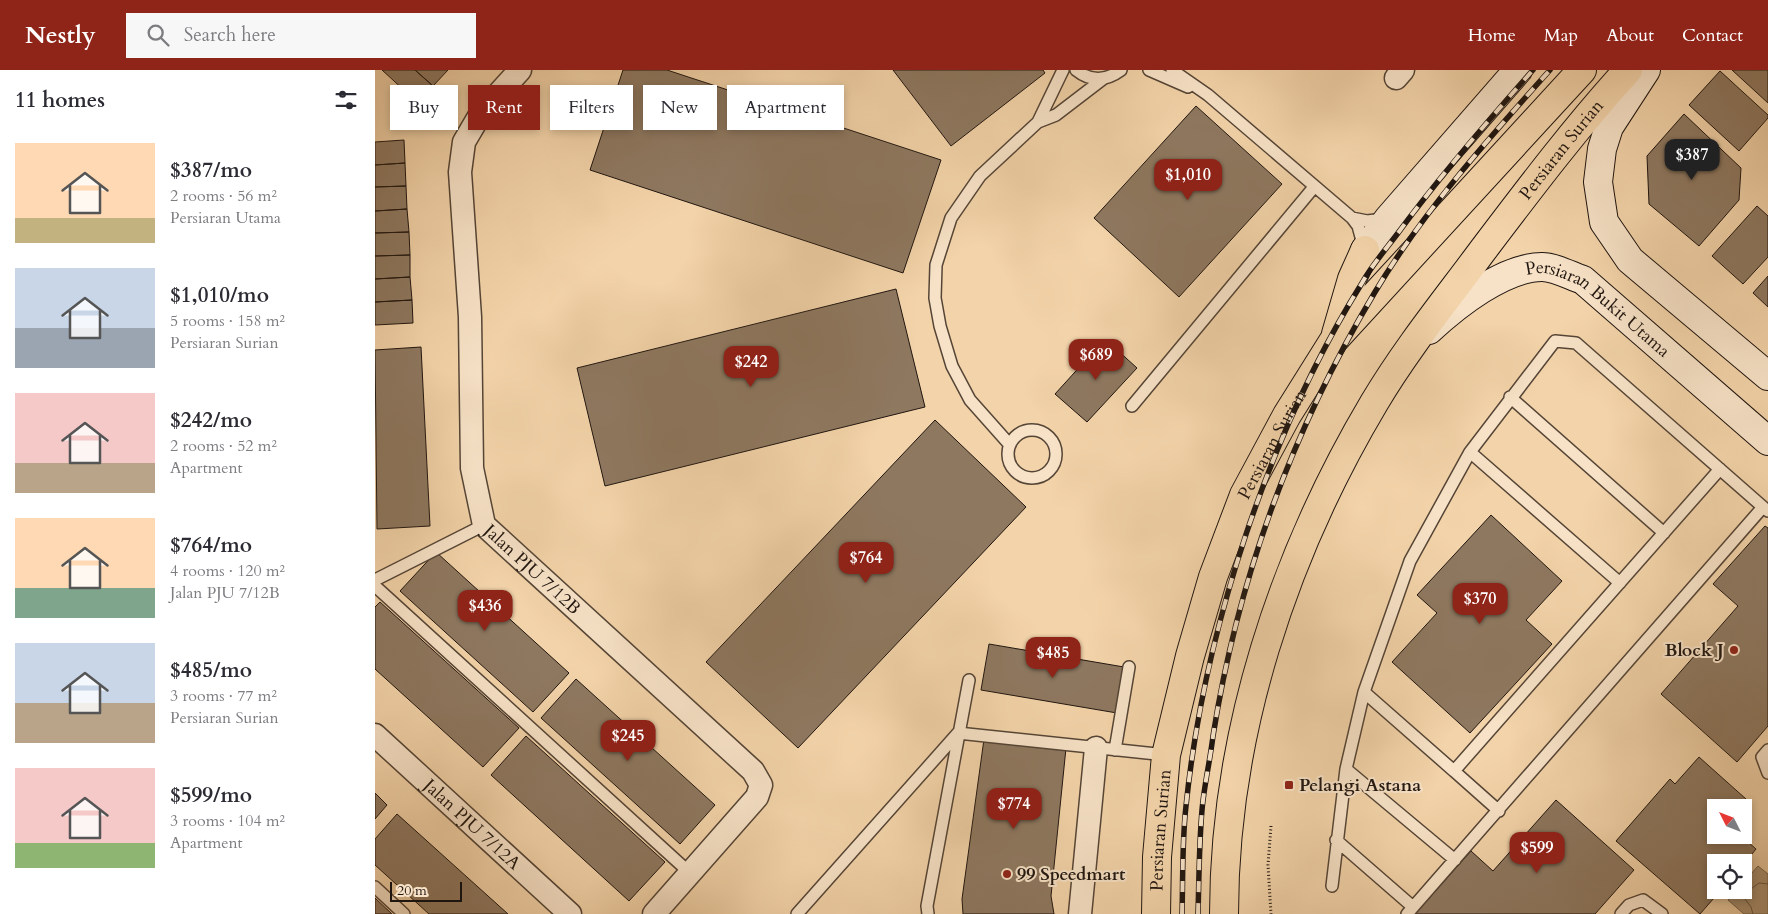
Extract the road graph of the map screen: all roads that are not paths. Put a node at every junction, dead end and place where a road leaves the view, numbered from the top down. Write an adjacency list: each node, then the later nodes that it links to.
1 (520, 70): 28 (street, Jalan PJU 7/12B)
2 (1063, 70): 13 (lane)
3 (1076, 70): 11 (lane)
4 (1121, 70): 11 (lane)
5 (1149, 70): 12 (lane)
6 (1172, 70): 12 (lane)
7 (1518, 70): 16 (street)
8 (1582, 70): 18 (main road, Persiaran Surian)
9 (1628, 70): 19 (main road, Persiaran Surian)
10 (1646, 70): 20 (street)
11 (1103, 79): 13 (lane)
12 (1208, 95): 14 (lane)
13 (1038, 122): 24 (lane)
14 (1314, 187): 15 (lane); 22 (lane)
15 (1352, 218): 16 (lane); 17 (lane)
16 (1389, 218): 17 (street)
17 (1365, 250): 18 (main road)
18 (1334, 340): 40 (main road, Persiaran Surian)
19 (1415, 342): 23 (street, Persiaran Bukit Utama); 58 (main road, Persiaran Surian)
20 (1768, 376)
21 (1510, 397): 25 (lane); 26 (lane); 29 (lane)
22 (1131, 406)
23 (1768, 441)
24 (1010, 445): 24 (lane)
25 (1470, 452): 31 (lane); 35 (lane)
26 (1720, 469): 27 (lane); 29 (lane)
27 (1766, 509): 44 (lane)
28 (484, 525): 30 (lane); 47 (street, Jalan PJU 7/12B)
29 (1664, 533): 31 (lane)
30 (375, 580)
31 (1620, 583): 42 (lane)
32 (375, 586): 47 (lane)
33 (1129, 667): 38 (lane)
34 (969, 680): 36 (lane)
35 (1364, 692): 41 (lane); 42 (lane)
36 (958, 734): 38 (lane); 54 (lane); 55 (lane)
37 (375, 735): 52 (street, Jalan PJU 7/12A)
38 (1106, 749): 40 (lane); 56 (street)
39 (1768, 750): 43 (lane)
40 (1167, 755): 57 (main road, Persiaran Surian)
41 (1346, 769): 45 (lane); 46 (lane)
42 (1454, 771): 44 (lane)
43 (1768, 773)
44 (1499, 811): 46 (lane)
45 (1336, 840): 48 (lane); 50 (lane)
46 (1455, 860): 50 (lane)
47 (690, 873): 53 (street, Jalan PJU 7/12B)
48 (1332, 886)
49 (375, 887): 51 (lane)
50 (1410, 910)
51 (404, 914)
52 (570, 914)
53 (654, 914)
54 (797, 914)
55 (927, 914)
56 (1080, 914)
57 (1156, 914)
58 (1224, 914)
59 (1621, 914): 60 (lane)
60 (1662, 914)

